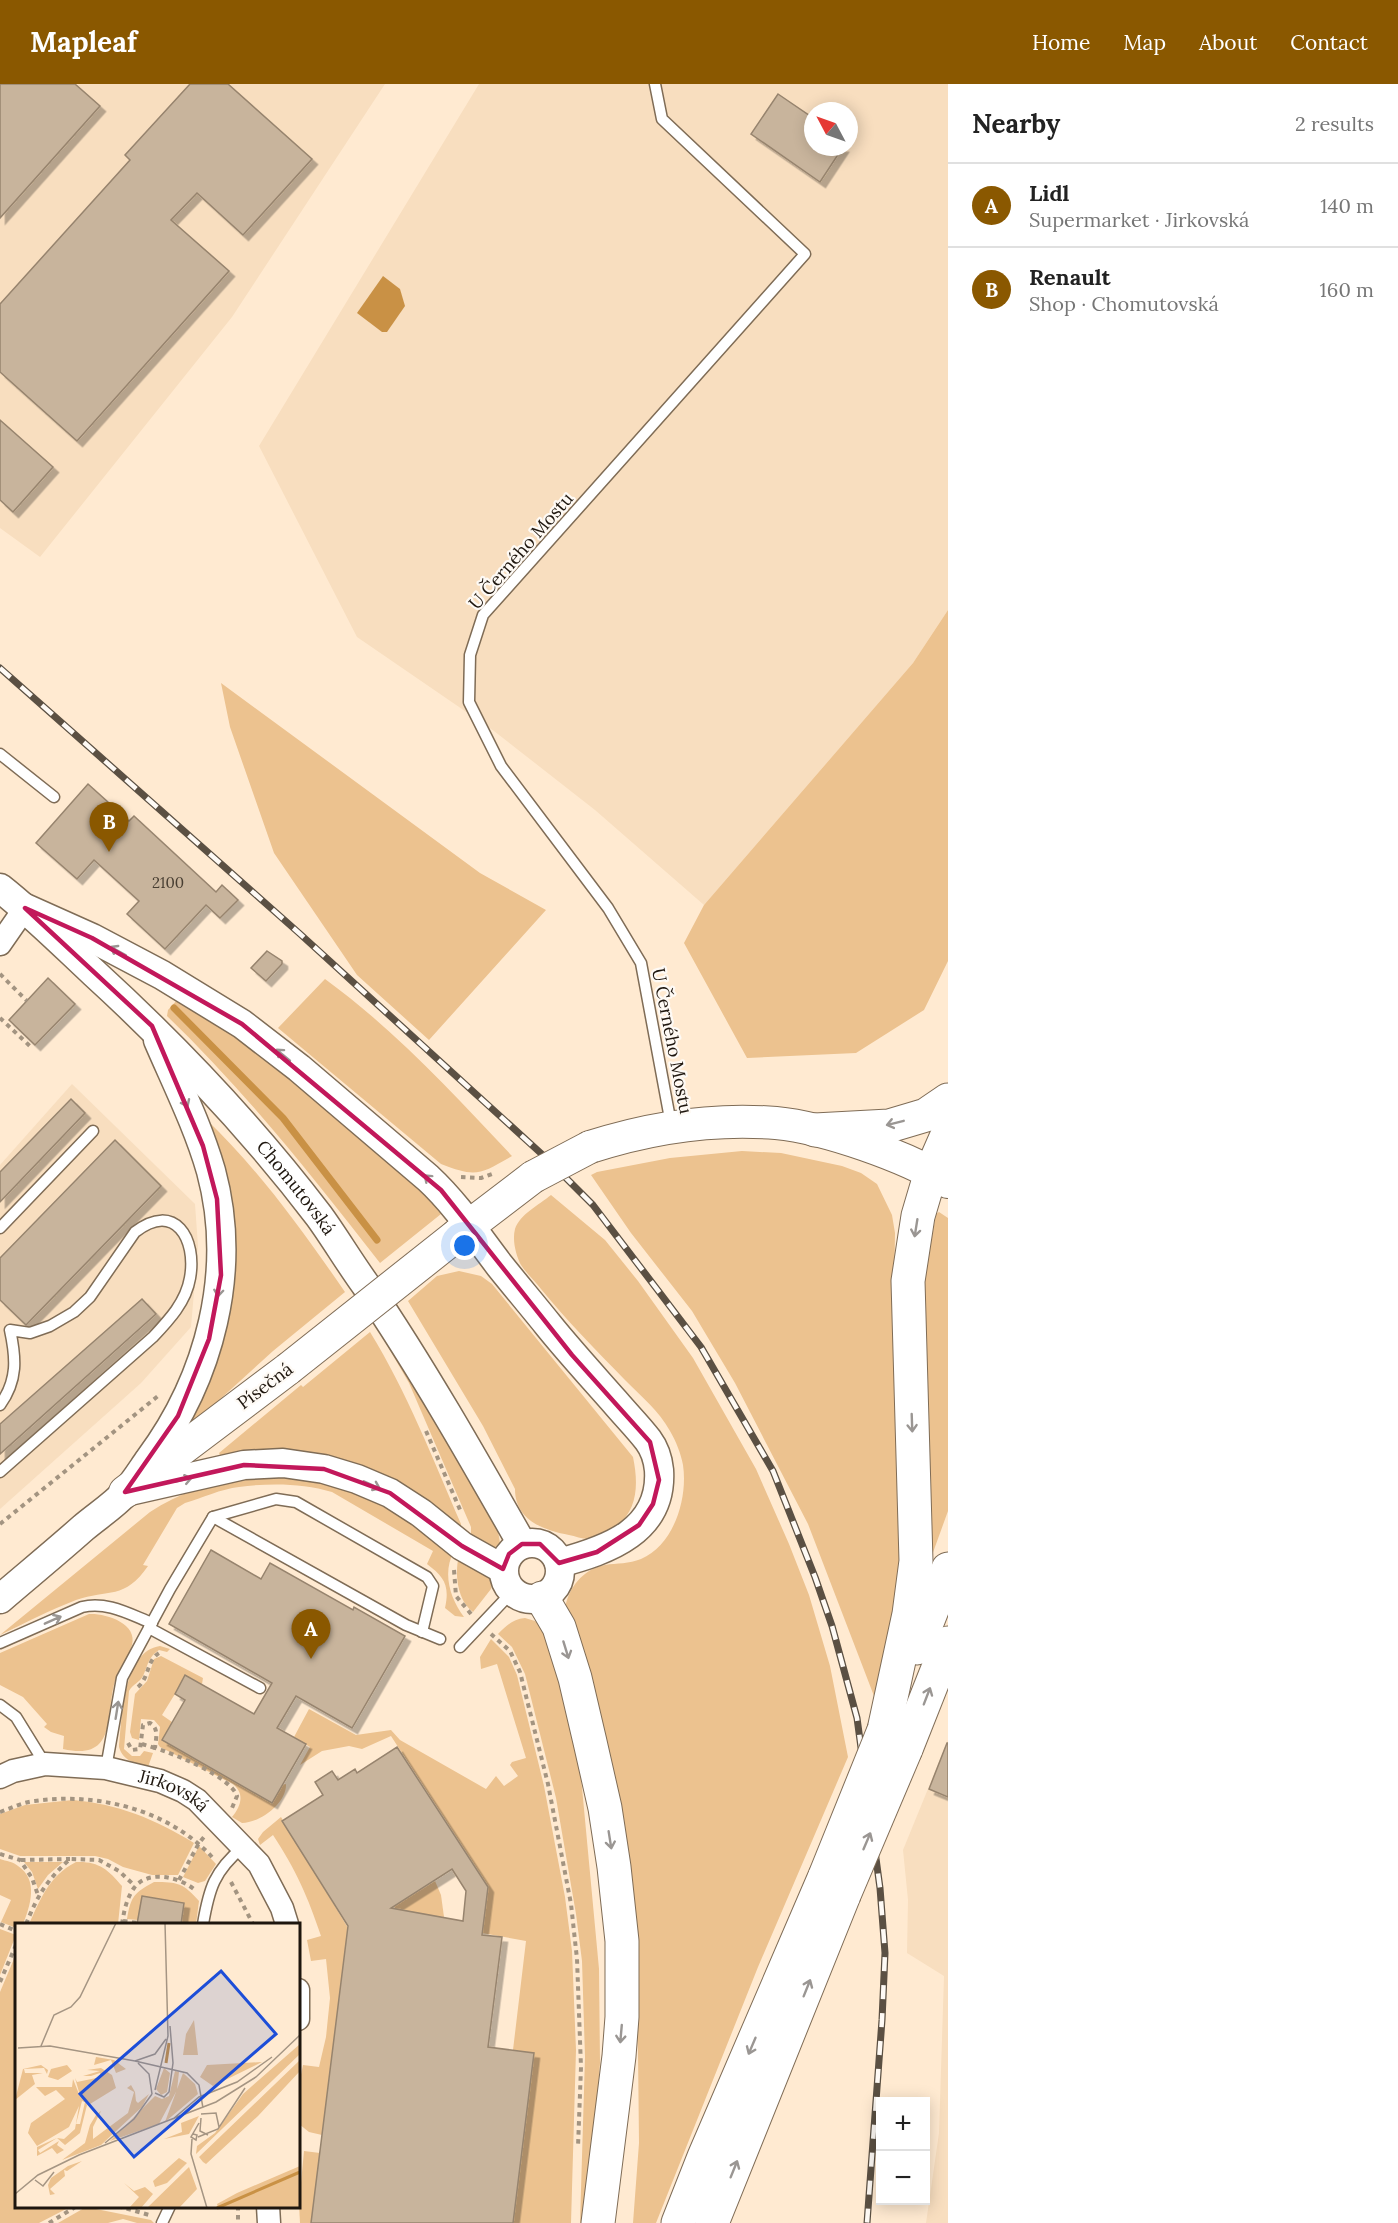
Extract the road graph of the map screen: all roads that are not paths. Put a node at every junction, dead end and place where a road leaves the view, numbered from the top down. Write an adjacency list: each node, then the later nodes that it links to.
1 (656, 84): 9 (lane, U Černého Mostu)
2 (0, 754): 3 (lane)
3 (54, 797)
4 (0, 888): 5 (street, Chomutovská)
5 (25, 908): 6 (street); 7 (street, Chomutovská); 15 (street, one-way to 5)
6 (0, 944)
7 (152, 1026): 18 (street, one-way to 18); 20 (street, Chomutovská)
8 (948, 1100): 10 (highway, one-way to 10)
9 (672, 1127): 10 (main road, Písečná); 15 (main road, Písečná, bridge)
10 (815, 1130): 13 (main road, Písečná)
11 (93, 1131): 14 (lane)
12 (948, 1133): 13 (highway)
13 (940, 1177): 33 (highway, one-way to 33)
14 (0, 1228)
15 (464, 1230): 18 (main road, Písečná, bridge); 21 (street)
16 (0, 1405): 17 (lane)
17 (0, 1472)
18 (125, 1492): 23 (street, one-way to 23); 24 (street, Písečná)
19 (213, 1517): 25 (lane); 26 (lane); 26 (lane)
20 (522, 1544): 21 (street); 23 (street)
21 (559, 1563): 23 (street)
22 (948, 1569): 33 (highway)
23 (519, 1586): 30 (lane); 43 (highway, one-way to 43)
24 (0, 1599)
25 (151, 1626): 29 (lane, one-way to 25); 31 (lane); 35 (lane, one-way to 25)
26 (422, 1632): 27 (lane)
27 (440, 1639)
28 (948, 1643): 33 (highway, one-way to 28)
29 (0, 1644)
30 (460, 1647)
31 (260, 1688)
32 (0, 1705): 34 (lane)
33 (895, 1740): 38 (highway, bridge)
34 (45, 1764): 35 (street, Jirkovská); 36 (street, Jirkovská)
35 (106, 1768): 37 (street, Jirkovská)
36 (0, 1777)
37 (243, 1847): 39 (lane); 40 (street, Jirkovská)
38 (835, 1886): 44 (highway, one-way to 44); 45 (highway, one-way to 38)
39 (203, 1923)
40 (287, 1923)
41 (268, 2208): 42 (street)
42 (269, 2223)
43 (598, 2223)
44 (678, 2223)
45 (712, 2223)

